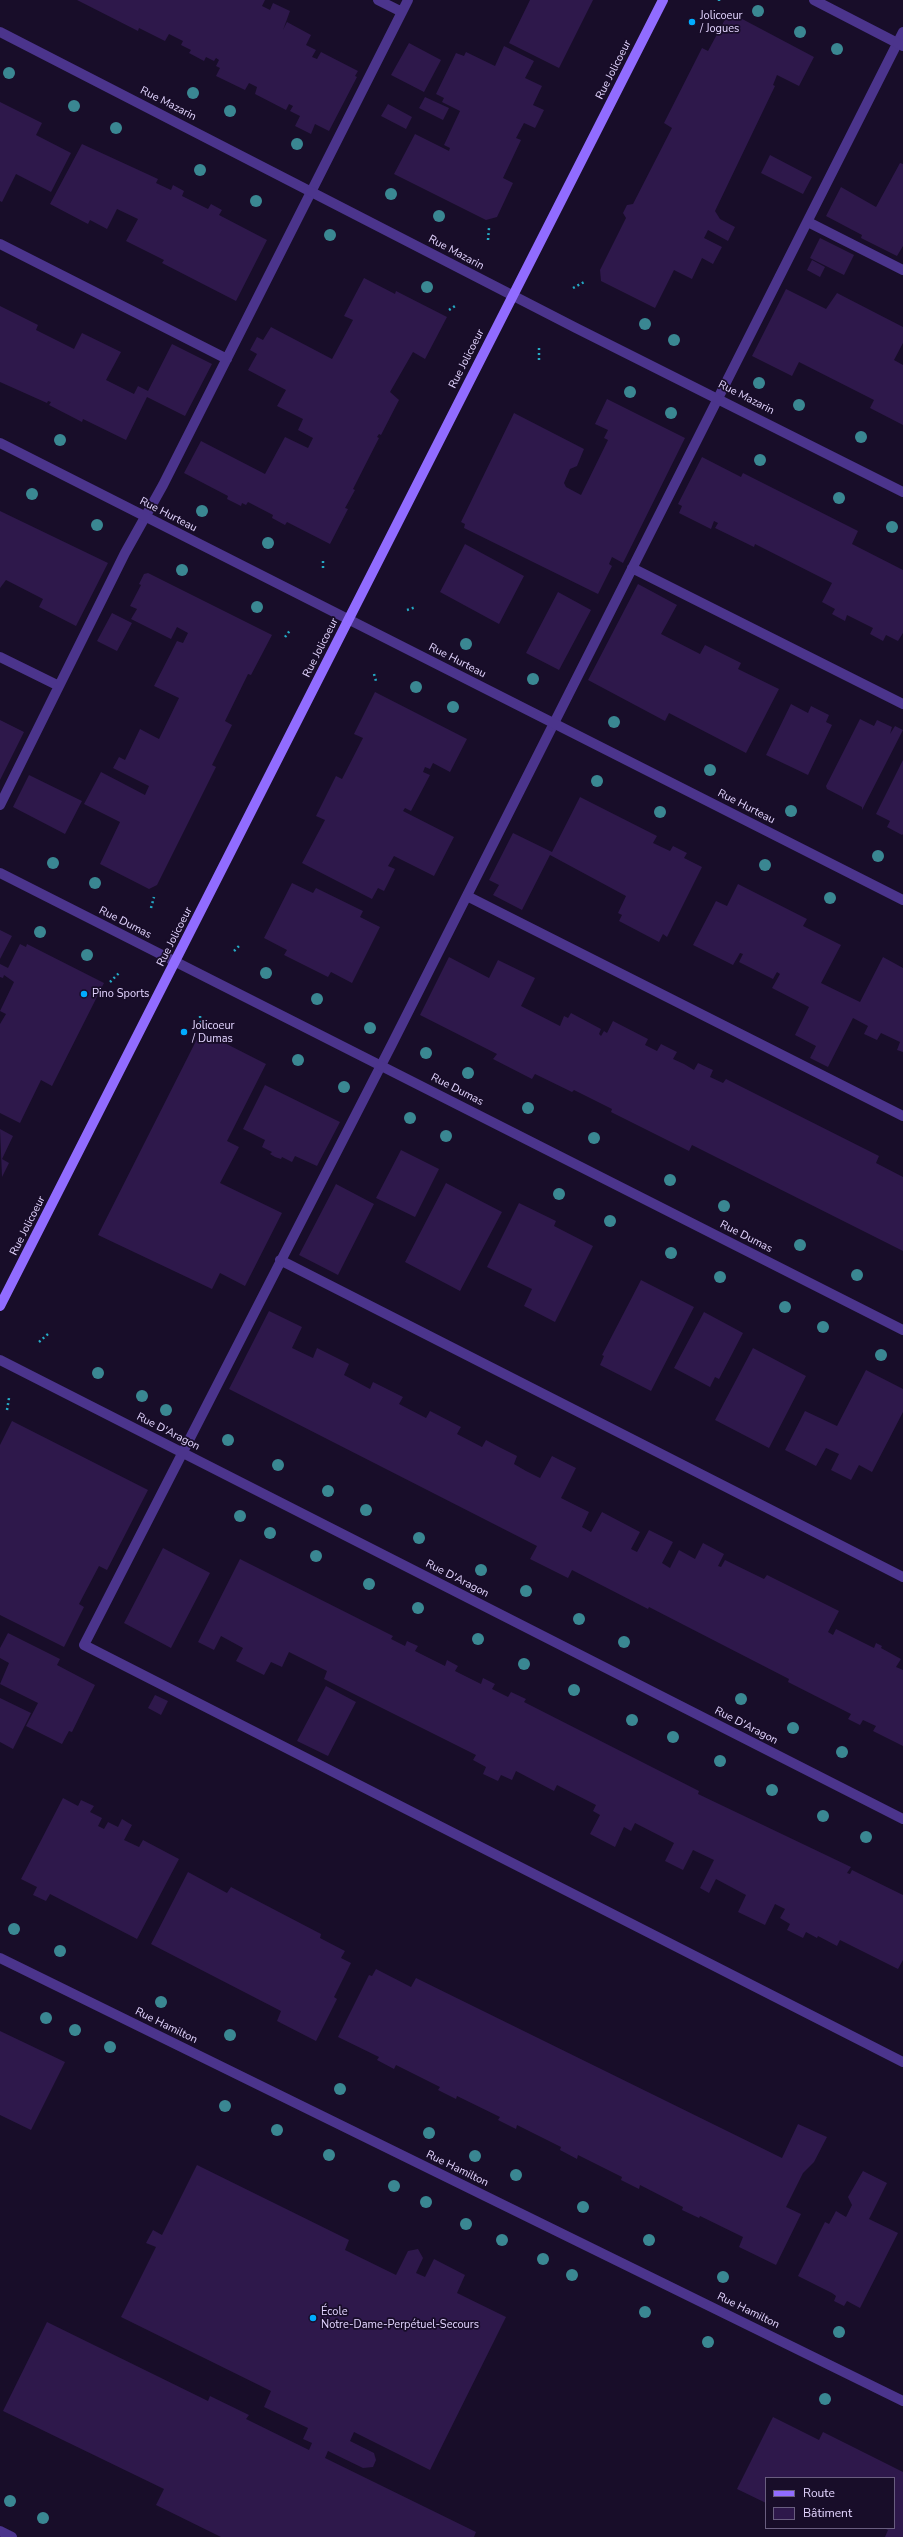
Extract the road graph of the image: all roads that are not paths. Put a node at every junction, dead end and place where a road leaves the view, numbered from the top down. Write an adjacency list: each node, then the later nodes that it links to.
1 (378, 0): 5 (street)
2 (408, 0): 5 (street)
3 (663, 0): 13 (street, Rue Jolicoeur)
4 (814, 0): 8 (street)
5 (402, 12): 9 (street)
6 (0, 32): 9 (street, Rue Mazarin)
7 (903, 32): 8 (street)
8 (900, 44): 10 (street)
9 (312, 190): 13 (street, Rue Mazarin); 14 (street)
10 (808, 222): 12 (street); 15 (street)
11 (0, 244): 14 (street)
12 (903, 270)
13 (513, 295): 15 (street, Rue Mazarin); 20 (street, Rue Jolicoeur)
14 (227, 359): 18 (street)
15 (718, 397): 17 (street, Rue Mazarin); 19 (street)
16 (0, 443): 18 (street, Rue Hurteau)
17 (903, 492)
18 (146, 517): 20 (street, Rue Hurteau); 22 (street)
19 (632, 568): 23 (street); 24 (street)
20 (349, 620): 24 (street, Rue Hurteau); 29 (street, Rue Jolicoeur)
21 (0, 657): 22 (street)
22 (59, 686): 25 (street)
23 (903, 704)
24 (554, 724): 27 (street); 28 (street, Rue Hurteau)
25 (0, 805)
26 (0, 873): 29 (street, Rue Dumas)
27 (467, 896): 30 (street); 31 (street)
28 (903, 900)
29 (176, 962): 30 (street, Rue Dumas); 33 (street, Rue Jolicoeur)
30 (380, 1065): 32 (street); 34 (street, Rue Dumas)
31 (903, 1116)
32 (280, 1260): 36 (street); 37 (street)
33 (0, 1306)
34 (903, 1330)
35 (0, 1360): 36 (street, Rue D'Aragon)
36 (183, 1454): 38 (street, Rue D'Aragon); 40 (street)
37 (903, 1577)
38 (903, 1819)
39 (0, 1958): 41 (street, Rue Hamilton)
40 (903, 2062)
41 (903, 2401)
42 (0, 2531): 43 (street)
43 (12, 2537)

